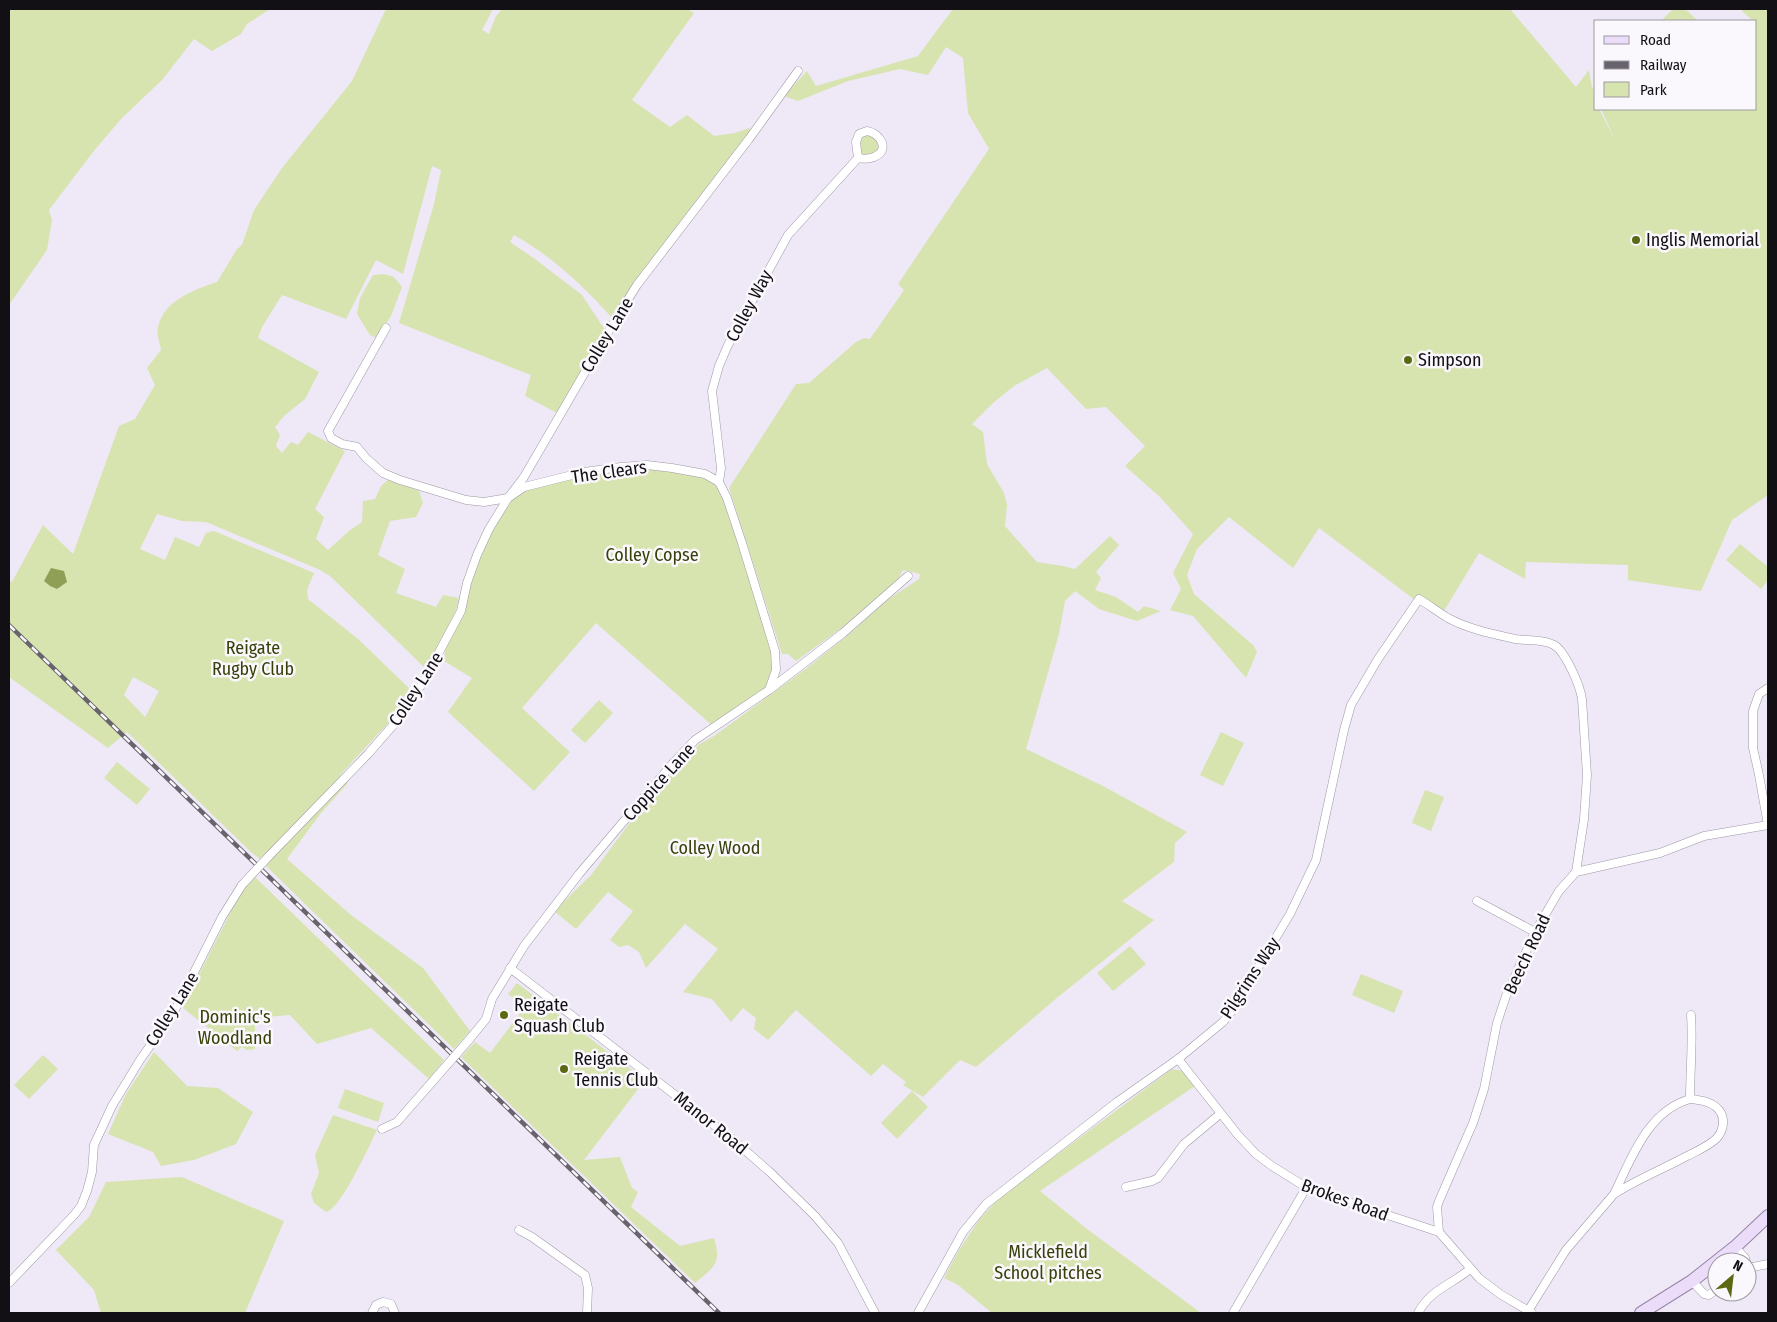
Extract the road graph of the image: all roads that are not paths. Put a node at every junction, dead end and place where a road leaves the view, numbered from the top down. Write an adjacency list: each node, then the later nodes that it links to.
1 (798, 71): 5 (street, Colley Lane)
2 (858, 158): 4 (street, Colley Way)
3 (386, 328): 5 (street, The Clears)
4 (719, 482): 5 (street, The Clears); 8 (street)
5 (508, 498): 29 (street, Colley Lane, bridge)
6 (908, 576): 8 (street, Coppice Lane)
7 (1768, 688): 9 (street)
8 (769, 690): 13 (street, Coppice Lane)
9 (1768, 825): 10 (street)
10 (1576, 872): 12 (street, Beech Road); 15 (street, Pilgrims Way)
11 (1477, 901): 12 (street)
12 (1535, 932): 24 (street, Beech Road)
13 (510, 968): 18 (street, Coppice Lane, bridge); 35 (street, Manor Road)
14 (1692, 1014): 16 (street)
15 (1178, 1059): 17 (street, Brokes Road); 36 (street, Pilgrims Way)
16 (1690, 1099): 21 (street); 21 (street)
17 (1220, 1114): 19 (street); 20 (street, Brokes Road)
18 (382, 1129)
19 (1126, 1187)
20 (1306, 1188): 24 (street, Brokes Road); 37 (street)
21 (1614, 1194): 31 (street)
22 (1768, 1216): 25 (main road)
23 (520, 1230): 34 (street)
24 (1439, 1232): 27 (street)
25 (1735, 1247): 26 (street); 28 (main road)
26 (1740, 1252)
27 (1470, 1268): 31 (street); 38 (street)
28 (1692, 1281): 30 (street); 39 (main road)
29 (9, 1283)
30 (1707, 1295)
31 (1530, 1312)
32 (372, 1313): 33 (street)
33 (396, 1313)
34 (587, 1313)
35 (876, 1313)
36 (918, 1313)
37 (1233, 1313)
38 (1418, 1313)
39 (1641, 1313)

